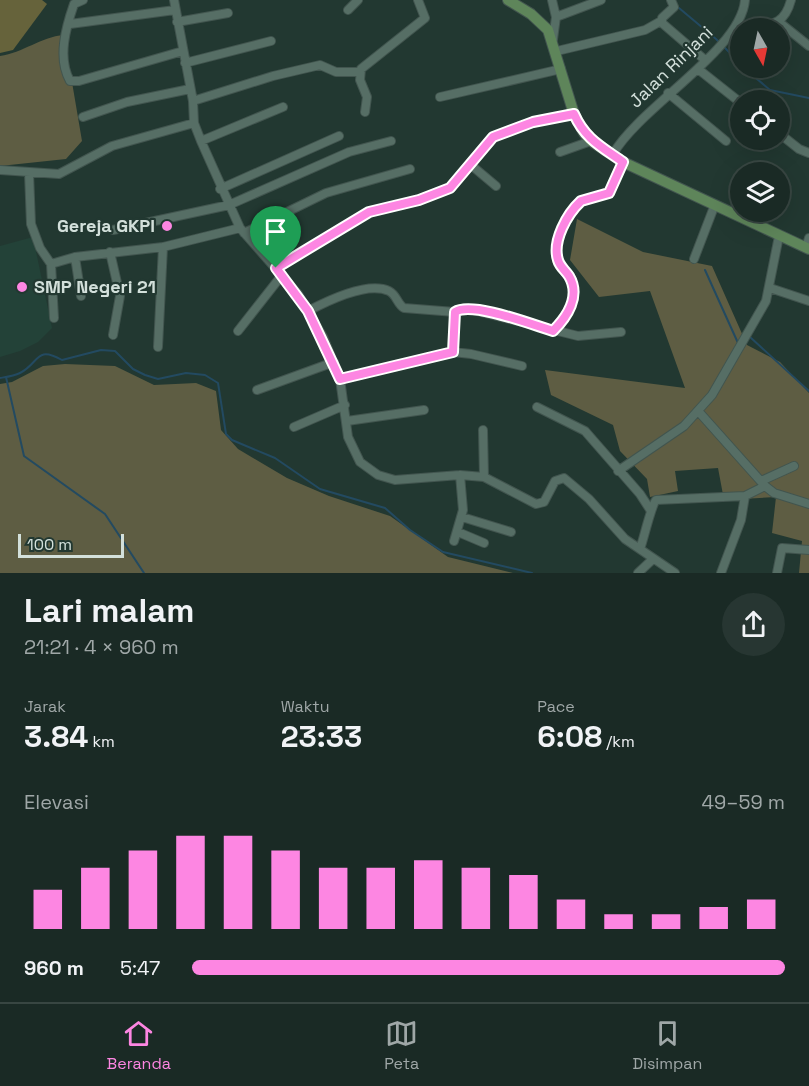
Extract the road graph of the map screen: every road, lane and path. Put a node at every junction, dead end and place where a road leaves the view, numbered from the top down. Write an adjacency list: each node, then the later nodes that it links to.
1 (84, 0): 19 (street)
2 (174, 0): 11 (street)
3 (358, 0): 12 (street)
4 (418, 0): 31 (street)
5 (508, 0): 22 (main road)
6 (552, 0): 14 (street)
7 (601, 0): 14 (street)
8 (671, 0): 17 (street)
9 (745, 0): 15 (street, Jalan Rinjani)
10 (791, 0): 16 (street)
11 (175, 10): 18 (street); 19 (street)
12 (348, 10)
13 (228, 13): 18 (street)
14 (556, 17): 22 (street)
15 (741, 18)
16 (783, 18)
17 (662, 21): 26 (street); 27 (street)
18 (177, 22): 25 (street)
19 (70, 24): 25 (street)
20 (790, 31): 24 (street)
21 (730, 36): 27 (street, Jalan Rinjani)
22 (553, 39): 26 (main road)
23 (271, 41): 28 (street)
24 (809, 46)
25 (183, 51): 28 (street)
26 (557, 51): 29 (main road)
27 (705, 60): 30 (street, Jalan Rinjani)
28 (185, 63): 32 (street)
29 (561, 69): 35 (street); 39 (main road)
30 (698, 69): 33 (street, Jalan Rinjani); 34 (street)
31 (360, 72): 36 (street); 38 (street)
32 (190, 89): 36 (street); 40 (street)
33 (668, 93): 46 (street); 50 (street, Jalan Rinjani)
34 (730, 94)
35 (440, 97)
36 (193, 101): 41 (street)
37 (283, 107): 43 (street)
38 (365, 112)
39 (574, 114): 45 (main road); 52 (street)
40 (83, 117)
41 (194, 123): 43 (street); 55 (street)
42 (339, 136): 57 (street)
43 (201, 141): 57 (street)
44 (391, 141): 58 (street)
45 (591, 141): 48 (street); 50 (main road)
46 (726, 141)
47 (790, 142): 49 (street)
48 (560, 152)
49 (809, 153)
50 (613, 154): 51 (main road)
51 (623, 162): 59 (main road); 79 (street)
52 (471, 165): 56 (street); 71 (street)
53 (410, 169): 63 (street)
54 (0, 170): 55 (street)
55 (29, 173): 70 (street)
56 (496, 186)
57 (220, 189): 58 (street)
58 (229, 205): 62 (street); 63 (street)
59 (714, 207): 60 (main road); 69 (street)
60 (730, 211)
61 (757, 222): 64 (main road)
62 (112, 230)
63 (242, 230): 66 (street); 71 (street)
64 (780, 236): 65 (main road); 72 (street)
65 (808, 245)
66 (164, 247): 67 (street); 82 (street)
67 (110, 252): 68 (street); 81 (street)
68 (75, 257): 70 (street); 73 (street)
69 (694, 259)
70 (51, 264): 77 (street)
71 (279, 271): 75 (street); 78 (street)
72 (770, 288): 74 (street); 91 (street)
73 (81, 296)
74 (809, 301)
75 (308, 311): 76 (street); 84 (street)
76 (455, 312): 79 (street); 83 (street)
77 (54, 318)
78 (238, 331)
79 (553, 331): 80 (street)
80 (621, 332)
81 (113, 335)
82 (158, 347)
83 (453, 352): 85 (street); 86 (street)
84 (334, 362): 86 (street); 87 (street)
85 (522, 366)
86 (340, 379): 88 (street)
87 (257, 390)
88 (345, 405): 92 (street); 93 (street)
89 (537, 407): 96 (street)
90 (424, 410): 92 (street)
91 (699, 412): 96 (street); 99 (street)
92 (346, 421): 97 (street)
93 (294, 427)
94 (483, 430): 98 (street)
95 (794, 466): 99 (street)
96 (618, 471): 102 (street)
97 (460, 475): 98 (street); 103 (street)
98 (484, 477): 108 (street)
99 (763, 483): 100 (street); 101 (street)
100 (745, 496): 102 (street); 113 (street)
101 (809, 504)
102 (651, 511): 108 (street)
103 (462, 517): 104 (street); 105 (street)
104 (458, 532): 106 (street); 107 (street)
105 (512, 532)
106 (454, 541)
107 (484, 543)
108 (640, 549): 110 (street)
109 (809, 550): 114 (street)
110 (653, 559): 111 (street); 112 (street)
111 (638, 573)
112 (675, 573)
113 (721, 573)
114 (777, 573)

